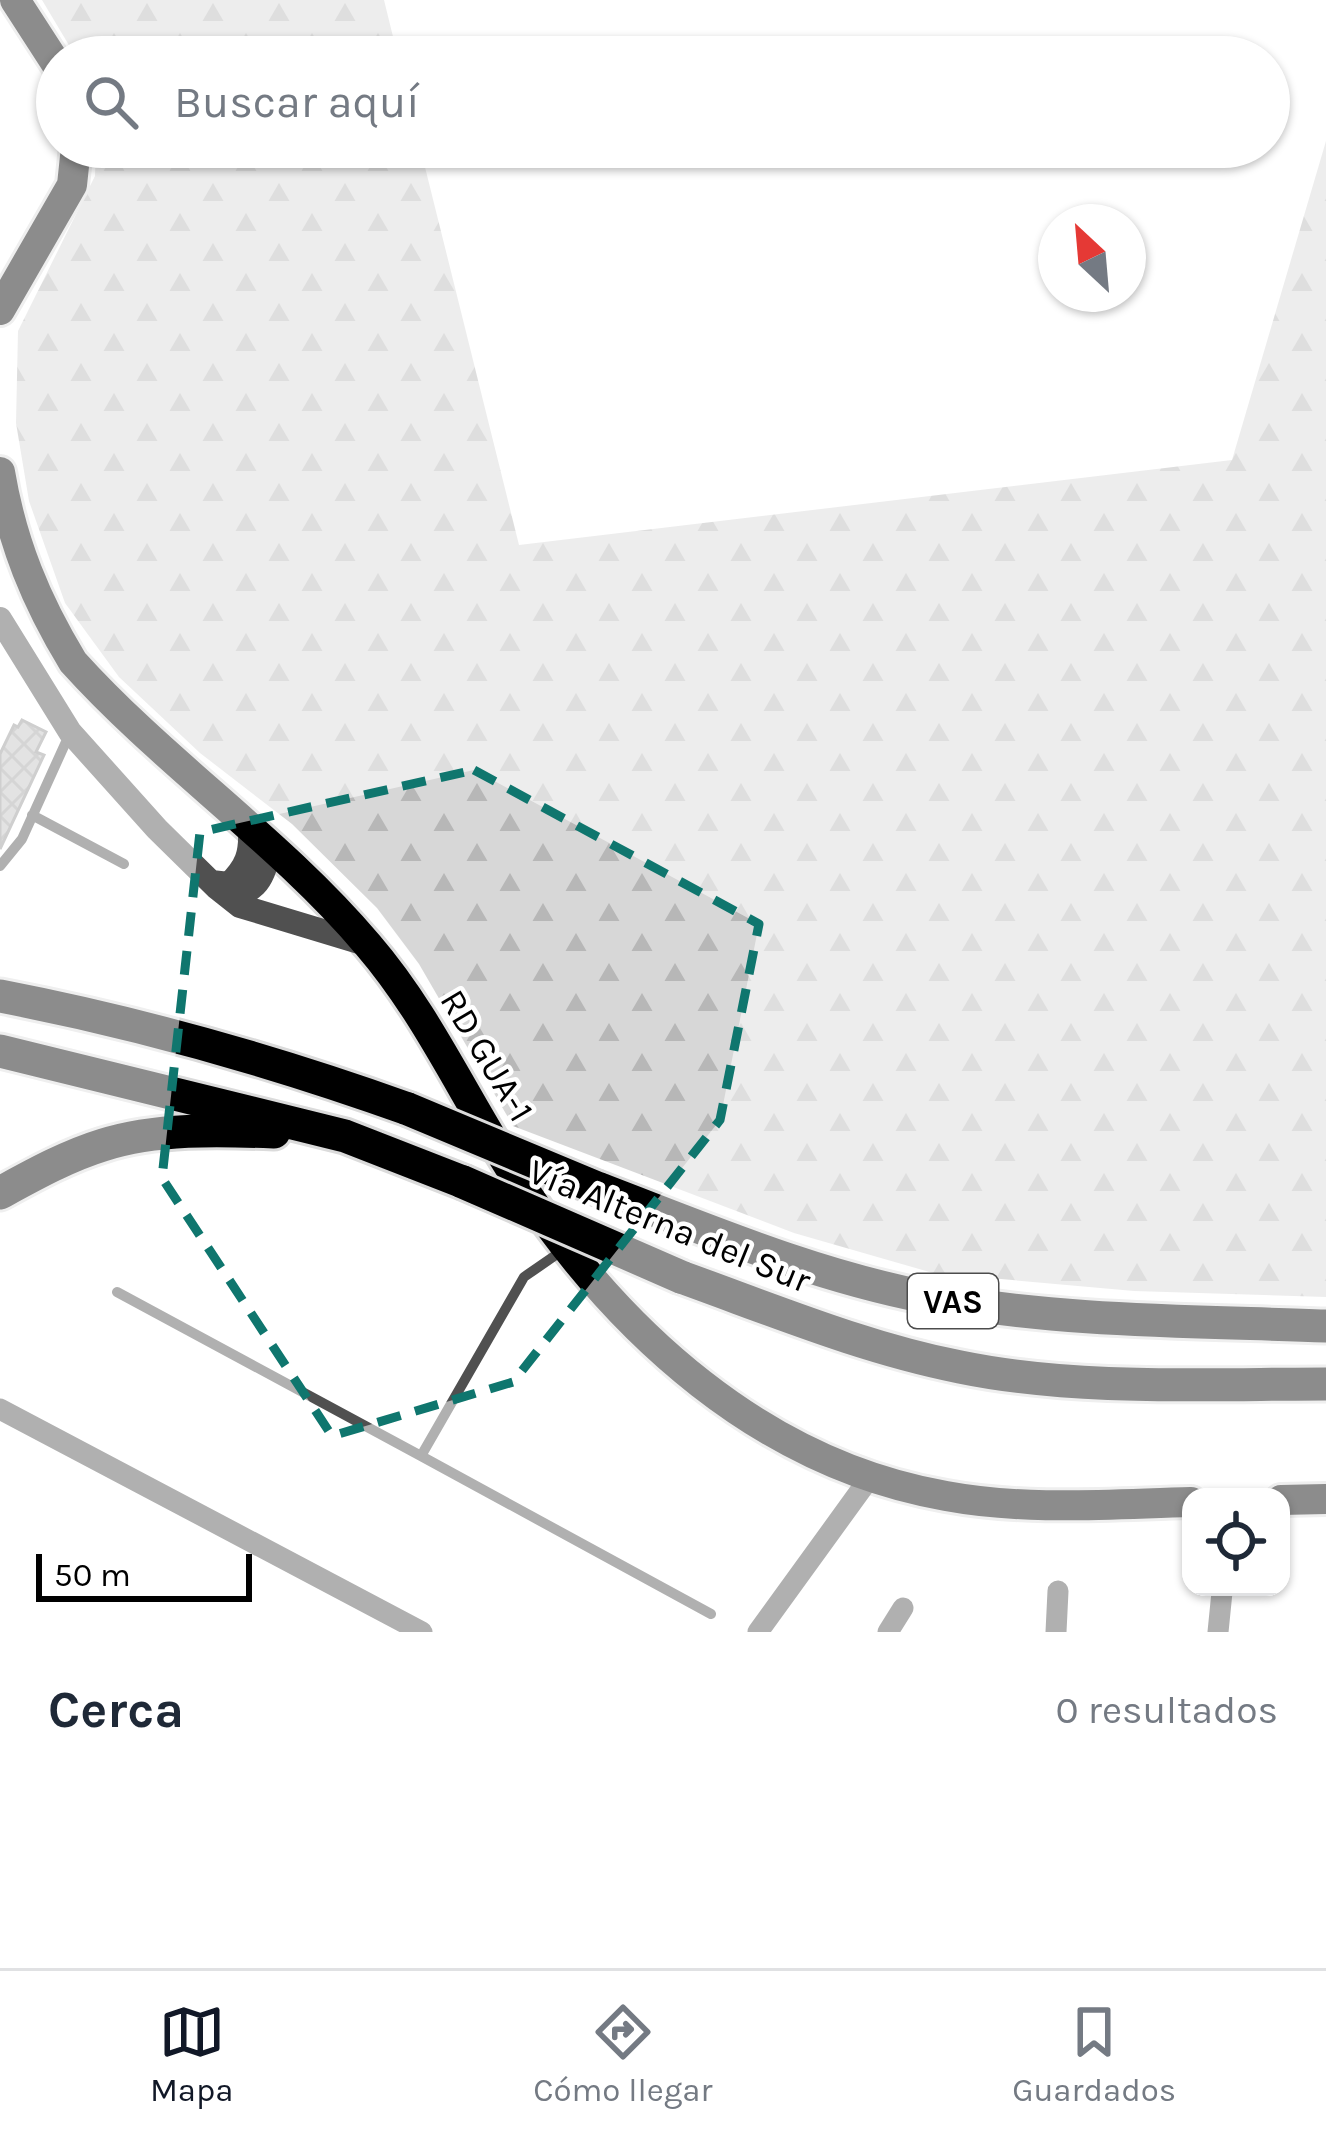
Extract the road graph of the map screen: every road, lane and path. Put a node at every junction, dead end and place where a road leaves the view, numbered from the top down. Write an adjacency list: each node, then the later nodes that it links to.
1 (15, 0): 2 (main road)
2 (39, 36)
3 (74, 168): 4 (main road)
4 (0, 310)
5 (0, 472): 9 (main road, RD GUA-1)
6 (0, 619): 7 (street)
7 (70, 732): 8 (lane); 12 (street)
8 (32, 815): 10 (lane); 11 (lane)
9 (260, 839): 12 (street); 14 (main road, RD GUA-1)
10 (124, 864)
11 (0, 866)
12 (213, 884): 13 (street)
13 (240, 906): 14 (street); 15 (street)
14 (340, 915): 15 (main road, RD GUA-1)
15 (369, 945): 20 (main road, RD GUA-1)
16 (9, 996): 22 (highway, Vía Alterna del Sur / VAS, bridge)
17 (0, 1051): 18 (highway, Vía Alterna del Sur / VAS)
18 (345, 1136): 19 (highway); 23 (highway, Vía Alterna del Sur / VAS, bridge)
19 (0, 1193)
20 (566, 1248): 25 (lane); 26 (main road, RD GUA-1)
21 (116, 1292): 25 (lane)
22 (1326, 1326)
23 (1326, 1384)
24 (0, 1409): 34 (street)
25 (421, 1456): 33 (lane)
26 (871, 1476): 29 (main road, RD GUA-1); 35 (street)
27 (1326, 1499): 28 (main road)
28 (1290, 1500)
29 (1182, 1502)
30 (1058, 1591): 37 (street)
31 (1222, 1596): 38 (street)
32 (903, 1607): 36 (street)
33 (711, 1614)
34 (422, 1632)
35 (758, 1632)
36 (888, 1632)
37 (1056, 1632)
38 (1218, 1632)

